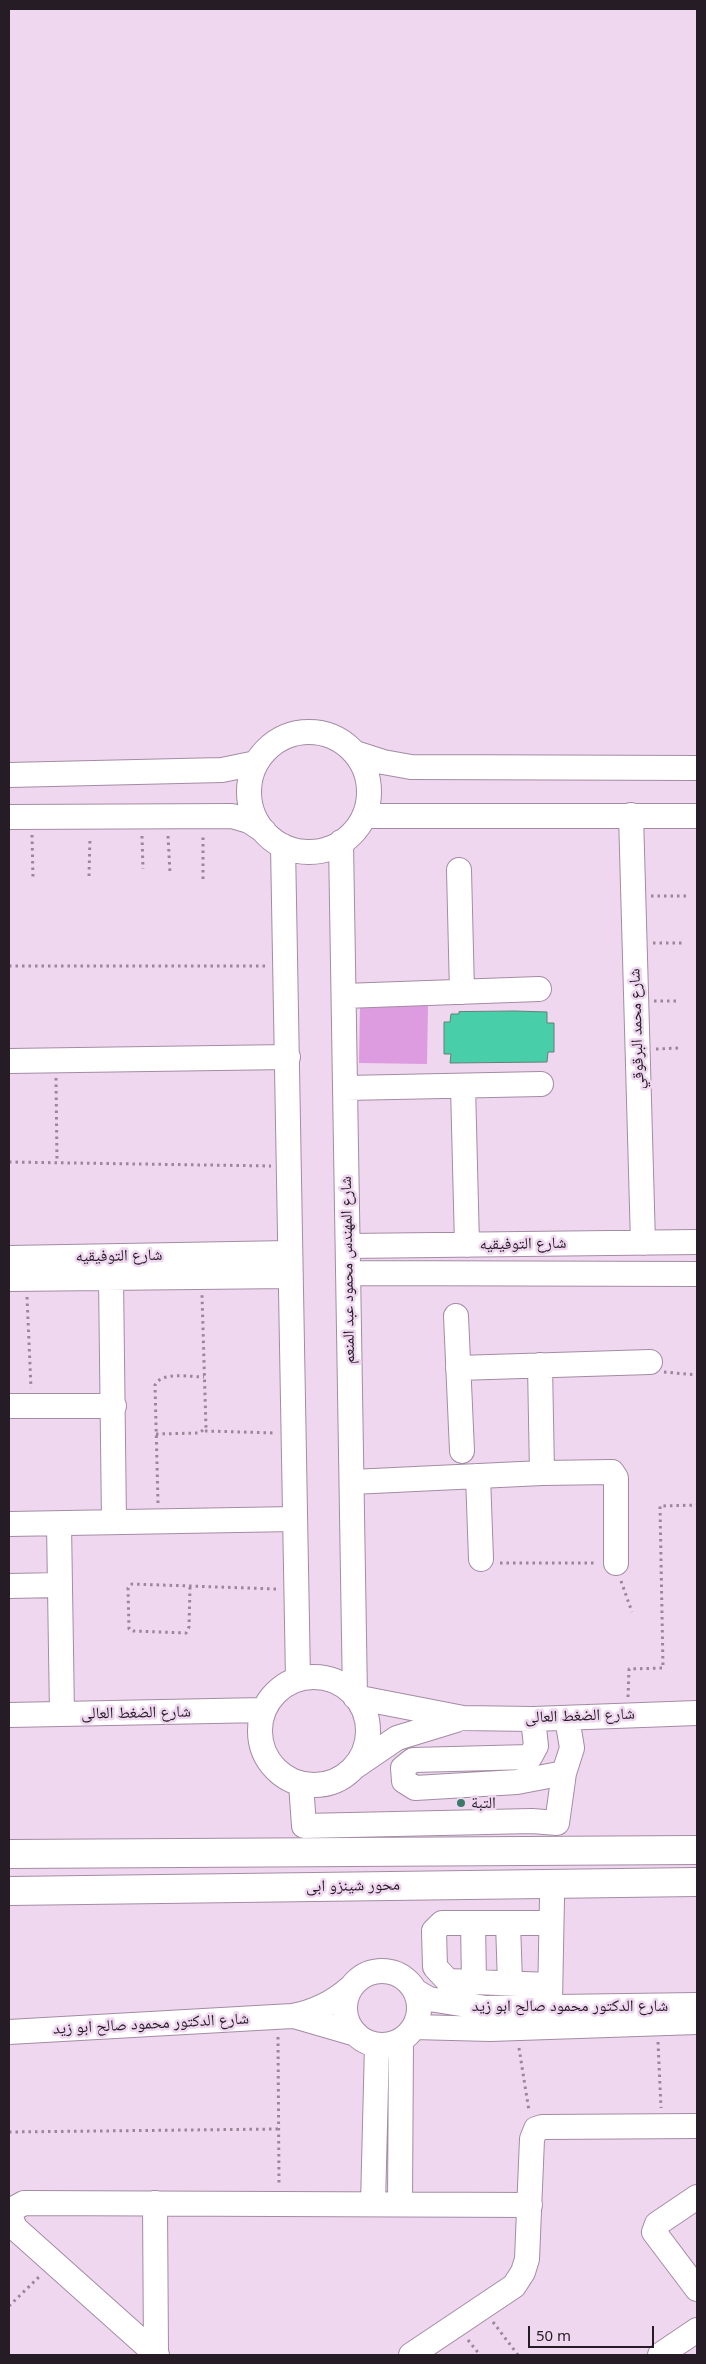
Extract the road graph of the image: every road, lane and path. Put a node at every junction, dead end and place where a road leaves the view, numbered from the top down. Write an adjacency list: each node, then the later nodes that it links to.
1 (355, 753): 2 (street); 3 (street); 9 (street)
2 (256, 763): 4 (street); 13 (street)
3 (697, 768)
4 (9, 775)
5 (204, 815): 8 (street); 13 (street); 21 (path)
6 (90, 816): 7 (street); 12 (street); 19 (path)
7 (142, 816): 8 (street); 16 (path)
8 (167, 816): 18 (path)
9 (364, 816): 10 (street); 14 (street)
10 (631, 816): 11 (street); 22 (street, شارع محمد البرقوقي)
11 (697, 816)
12 (20, 817): 20 (path)
13 (264, 831): 15 (street)
14 (342, 842): 15 (street); 30 (street, شارع المهندس محمود عبد المنعم)
15 (283, 846): 27 (street)
16 (143, 869)
17 (458, 870): 29 (street)
18 (170, 873)
19 (90, 876)
20 (33, 878)
21 (203, 879)
22 (633, 896): 23 (path); 24 (street, شارع محمد البرقوقي)
23 (687, 896)
24 (635, 942): 25 (path); 41 (street, شارع محمد البرقوقي)
25 (682, 943)
26 (9, 966): 27 (path)
27 (287, 966): 31 (street)
28 (539, 989): 29 (street)
29 (462, 992): 30 (street)
30 (344, 996): 36 (street, شارع المهندس محمود عبد المنعم)
31 (288, 1057): 32 (street); 39 (street)
32 (56, 1060): 33 (street); 38 (path)
33 (9, 1061)
34 (541, 1084): 35 (street)
35 (463, 1086): 36 (street); 42 (street)
36 (346, 1088): 43 (street, شارع المهندس محمود عبد المنعم)
37 (9, 1162): 38 (path)
38 (57, 1162): 39 (path)
39 (290, 1166): 45 (street)
40 (697, 1242): 41 (street, شارع التوفيقيه)
41 (643, 1243): 42 (street, شارع التوفيقيه)
42 (467, 1245): 43 (street, شارع التوفيقيه)
43 (348, 1246): 47 (street, شارع المهندس محمود عبد المنعم)
44 (9, 1258): 46 (street, شارع التوفيقيه)
45 (289, 1264): 46 (street, شارع التوفيقيه); 60 (street)
46 (201, 1266): 49 (street, شارع التوفيقيه); 56 (path)
47 (348, 1273): 48 (street, شارع التوفيقيه); 65 (street, شارع المهندس محمود عبد المنعم)
48 (697, 1274)
49 (111, 1278): 50 (street, شارع التوفيقيه); 58 (street)
50 (18, 1279): 57 (path)
51 (456, 1316): 54 (street)
52 (650, 1362): 53 (street); 55 (path)
53 (540, 1365): 54 (street); 63 (street)
54 (458, 1368): 62 (street)
55 (697, 1375)
56 (204, 1377): 59 (path); 61 (path)
57 (20, 1406): 58 (street)
58 (114, 1406): 69 (street)
59 (204, 1430): 60 (path); 61 (path)
60 (294, 1433): 67 (street)
61 (156, 1434): 68 (path)
62 (462, 1452)
63 (542, 1473): 64 (street); 73 (street)
64 (478, 1476): 65 (street); 72 (street)
65 (352, 1482): 80 (street, شارع المهندس محمود عبد المنعم)
66 (697, 1505): 85 (path)
67 (295, 1519): 68 (street); 77 (street)
68 (158, 1521): 69 (street)
69 (114, 1522): 71 (street)
70 (9, 1524): 71 (street)
71 (59, 1524): 74 (street)
72 (481, 1559): 73 (path)
73 (616, 1563): 78 (path)
74 (60, 1585): 75 (street); 83 (street)
75 (9, 1586)
76 (190, 1586): 76 (path); 77 (path)
77 (296, 1590): 79 (street)
78 (632, 1612)
79 (298, 1679): 80 (street); 81 (street)
80 (355, 1697): 86 (street, شارع الضغط العالى); 89 (street)
81 (264, 1710): 83 (street, شارع الضغط العالى); 91 (street)
82 (697, 1713): 85 (street, شارع الضغط العالى)
83 (62, 1714): 84 (street, شارع الضغط العالى)
84 (9, 1715)
85 (628, 1715): 87 (street, شارع الضغط العالى)
86 (462, 1718): 88 (street, شارع الضغط العالى); 89 (street, شارع الضغط العالى)
87 (567, 1718): 88 (street, شارع الضغط العالى); 90 (street)
88 (533, 1719): 90 (street)
89 (354, 1768): 91 (street)
90 (564, 1773): 91 (street)
91 (301, 1784)
92 (697, 1850): 93 (main road, محور شينزو ابى)
93 (9, 1854)
94 (697, 1882): 95 (main road, محور شينزو ابى)
95 (9, 1891)
96 (552, 1898): 99 (street)
97 (473, 1923): 98 (street); 100 (street); 100 (street)
98 (508, 1923): 99 (street); 101 (street)
99 (550, 1923): 104 (street)
100 (474, 1982): 101 (street)
101 (510, 1983): 104 (street)
102 (350, 1988): 103 (street); 106 (street, شارع الدكتور محمود صالح ابو زيد); 113 (street)
103 (415, 1991): 104 (street, شارع الدكتور محمود صالح ابو زيد); 114 (street)
104 (550, 1996): 105 (street, شارع الدكتور محمود صالح ابو زيد)
105 (697, 2005)
106 (285, 2016): 111 (street, شارع الدكتور محمود صالح ابو زيد); 113 (street, شارع الدكتور محمود صالح ابو زيد); 118 (path)
107 (9, 2021): 111 (street)
108 (697, 2022): 109 (street, شارع الدكتور محمود صالح ابو زيد)
109 (658, 2024): 110 (street, شارع الدكتور محمود صالح ابو زيد); 116 (path)
110 (516, 2028): 114 (street, شارع الدكتور محمود صالح ابو زيد); 120 (path)
111 (45, 2031): 112 (street, شارع الدكتور محمود صالح ابو زيد)
112 (9, 2032)
113 (356, 2034): 115 (street)
114 (407, 2034): 115 (street); 125 (street)
115 (376, 2045): 124 (street)
116 (662, 2126): 117 (street); 120 (street)
117 (697, 2126)
118 (278, 2128): 119 (path); 123 (path)
119 (9, 2132)
120 (533, 2134): 126 (street)
121 (697, 2197): 128 (street)
122 (155, 2203): 123 (street); 127 (street); 132 (street)
123 (279, 2204): 124 (street)
124 (373, 2204): 125 (street)
125 (400, 2204): 126 (street)
126 (530, 2205): 130 (street)
127 (54, 2263): 129 (path); 132 (street)
128 (697, 2289)
129 (9, 2306)
130 (482, 2307): 133 (street); 134 (path)
131 (697, 2330): 135 (street)
132 (157, 2355)
133 (411, 2355)
134 (518, 2355)
135 (660, 2355)

